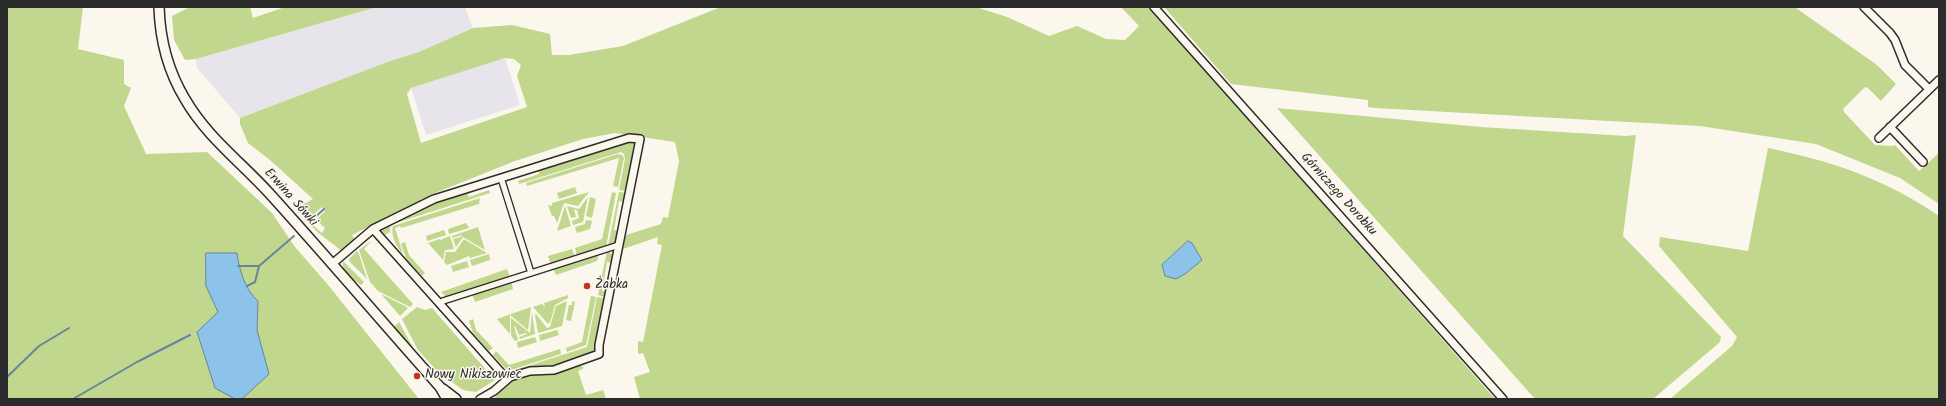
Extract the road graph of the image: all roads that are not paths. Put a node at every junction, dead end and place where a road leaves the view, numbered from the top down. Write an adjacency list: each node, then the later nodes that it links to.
1 (159, 7): 12 (street, Erwina Sówki)
2 (1154, 7): 22 (street, Górniczego Dorobku)
3 (1864, 7): 5 (street)
4 (1939, 80): 5 (street)
5 (1929, 90): 6 (street)
6 (1890, 127): 7 (street); 8 (street)
7 (1879, 138)
8 (1923, 162)
9 (501, 178): 10 (street); 11 (street); 13 (street)
10 (373, 229): 12 (street); 14 (street)
11 (619, 245): 13 (street); 15 (street)
12 (332, 264): 16 (street, Erwina Sówki)
13 (532, 273): 14 (street)
14 (440, 304): 15 (street)
15 (507, 379): 17 (street)
16 (440, 387): 18 (street, Erwina Sówki); 19 (street, Erwina Sówki)
17 (494, 390): 20 (street); 21 (street)
18 (447, 399)
19 (456, 399)
20 (480, 399)
21 (489, 399)
22 (1503, 399)

